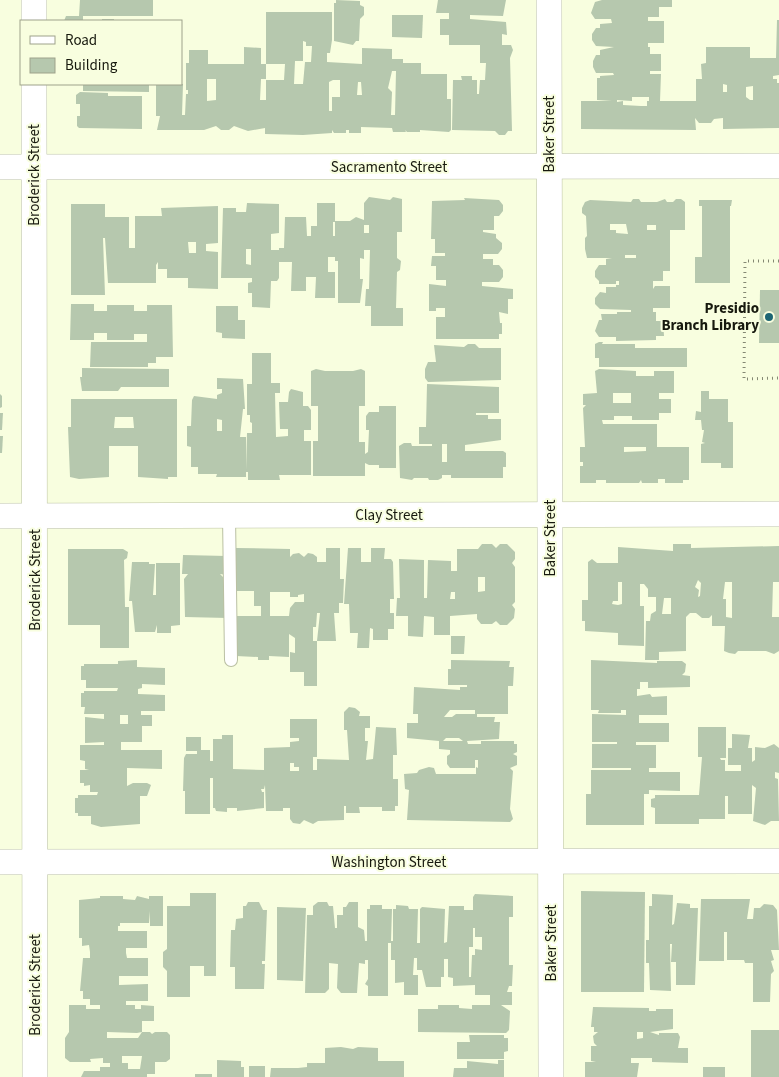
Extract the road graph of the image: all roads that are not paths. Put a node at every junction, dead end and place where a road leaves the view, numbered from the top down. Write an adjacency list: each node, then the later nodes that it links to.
1 (34, 0): 3 (street)
2 (549, 0): 7 (street, Baker Street)
3 (34, 20)
4 (34, 85): 6 (street, Broderick Street)
5 (779, 166): 7 (street, Sacramento Street)
6 (34, 167): 7 (street, Sacramento Street); 8 (street, Sacramento Street); 11 (street, Broderick Street)
7 (549, 167): 9 (street, Baker Street)
8 (0, 168)
9 (550, 514): 10 (street, Clay Street); 12 (street, Clay Street); 15 (street, Baker Street)
10 (779, 514)
11 (34, 515): 12 (street, Clay Street); 13 (street, Clay Street); 18 (street, Broderick Street)
12 (229, 515): 14 (lane)
13 (0, 516)
14 (231, 660)
15 (550, 861): 16 (street, Washington Street); 18 (street, Washington Street); 20 (street, Baker Street)
16 (779, 861)
17 (0, 862): 18 (street, Washington Street)
18 (35, 862): 19 (street, Broderick Street)
19 (36, 1077)
20 (551, 1077)

